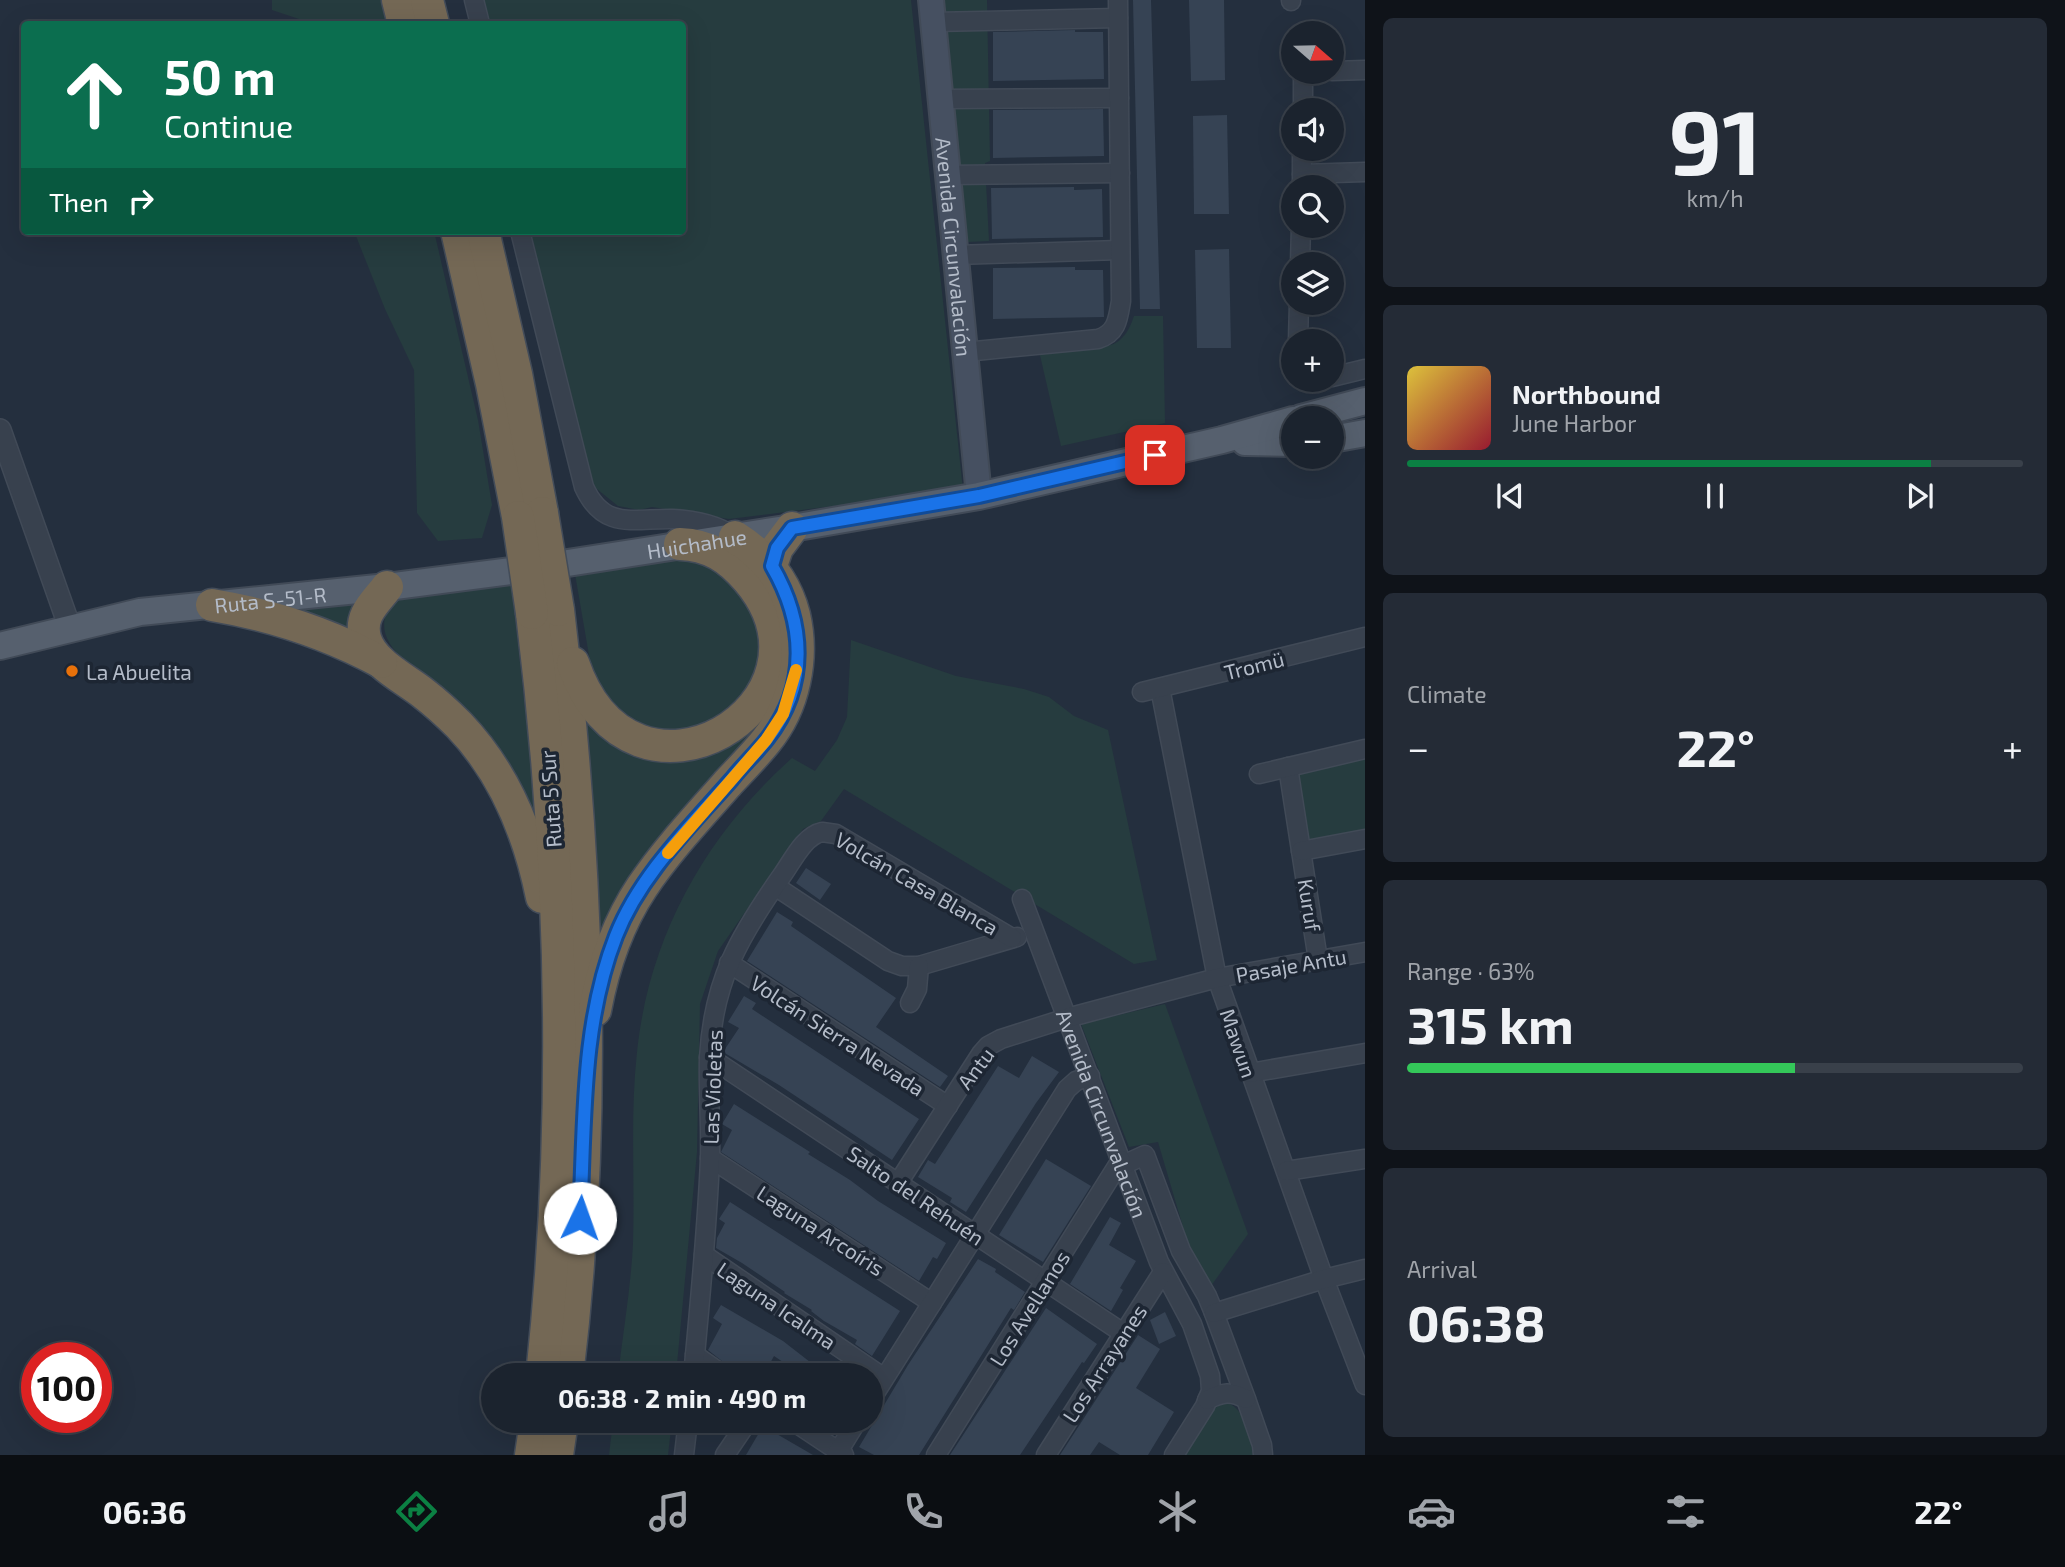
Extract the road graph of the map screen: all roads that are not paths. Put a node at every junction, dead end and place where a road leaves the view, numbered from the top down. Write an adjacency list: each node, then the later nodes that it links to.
1 (398, 0): 7 (highway)
2 (427, 0): 8 (highway)
3 (474, 0): 9 (street)
4 (1118, 0): 6 (street)
5 (932, 11): 6 (street); 13 (main road, Avenida Circunvalación)
6 (1118, 18): 12 (street)
7 (403, 21)
8 (432, 21)
9 (479, 21)
10 (1365, 70): 11 (street)
11 (1344, 71)
12 (1119, 98): 13 (street); 15 (street)
13 (941, 99): 16 (main road, Avenida Circunvalación)
14 (1365, 172): 17 (street)
15 (1120, 173): 16 (street); 21 (street)
16 (948, 175): 22 (main road, Avenida Circunvalación)
17 (1344, 175)
18 (458, 235): 35 (highway, Ruta 5 Sur)
19 (484, 235): 35 (highway, Ruta 5 Sur)
20 (521, 235): 37 (street)
21 (1121, 250): 22 (street); 23 (street)
22 (956, 255): 23 (main road, Avenida Circunvalación)
23 (965, 352): 34 (main road, Avenida Circunvalación)
24 (1365, 369): 25 (street)
25 (1344, 374)
26 (1365, 401): 27 (main road)
27 (1344, 407)
28 (1281, 423): 32 (main road, Huichahue)
29 (0, 430): 44 (street)
30 (1365, 433): 31 (main road)
31 (1344, 437)
32 (1222, 440): 33 (main road, Huichahue); 34 (main road, Huichahue)
33 (1281, 442)
34 (979, 496): 36 (main road, Huichahue)
35 (530, 515): 43 (highway, Ruta 5 Sur, bridge)
36 (792, 528): 37 (main road, Huichahue); 39 (highway)
37 (735, 537): 38 (main road, Huichahue); 39 (highway)
38 (680, 544): 40 (main road, Huichahue); 43 (highway)
39 (772, 566): 71 (highway)
40 (542, 567): 41 (main road, Ruta S-51-R)
41 (387, 587): 42 (main road, Ruta S-51-R); 47 (highway)
42 (212, 605): 44 (main road, Ruta S-51-R); 47 (highway)
43 (545, 611): 64 (highway, Ruta 5 Sur); 71 (highway, Ruta 5 Sur)
44 (69, 628): 46 (main road, Ruta S-51-R)
45 (1365, 637): 48 (street, Tromü)
46 (0, 646)
47 (382, 662): 64 (highway)
48 (1151, 690): 63 (street, Mawun)
49 (1365, 749): 50 (street)
50 (1288, 767): 51 (street); 54 (street, Kuruf)
51 (1259, 774)
52 (822, 831): 55 (street, Las Violetas); 58 (street, Volcán Casa Blanca)
53 (1365, 839): 54 (street, Kuruf)
54 (1301, 851): 60 (street, Kuruf)
55 (775, 886): 61 (street, Las Violetas); 62 (street)
56 (1022, 899): 57 (street, Avenida Circunvalación)
57 (1036, 932): 58 (street); 66 (street, Avenida Circunvalación)
58 (1012, 939): 62 (street)
59 (1365, 951): 60 (street, Pasaje Antu)
60 (1318, 960): 63 (street, Pasaje Antu)
61 (729, 963): 68 (street, Las Violetas); 72 (street, Volcán Sierra Nevada)
62 (919, 966): 65 (street)
63 (1217, 978): 66 (street, Antu); 69 (street, Mawun)
64 (559, 984): 88 (highway, Ruta 5 Sur)
65 (910, 1003)
66 (1067, 1018): 70 (street, Avenida Circunvalación); 72 (street, Antu)
67 (1365, 1053): 69 (street)
68 (709, 1057): 73 (street, Las Violetas); 77 (street, Salto del Rehuén)
69 (1250, 1073): 76 (street, Mawun)
70 (1090, 1076): 75 (street, Avenida Circunvalación); 78 (street)
71 (585, 1094): 89 (highway, Ruta 5 Sur)
72 (948, 1106): 77 (street, Antu)
73 (710, 1158): 79 (street, Las Violetas); 84 (street, Laguna Arcoíris)
74 (1365, 1159): 76 (street)
75 (1122, 1163): 81 (street, Avenida Circunvalación); 83 (street, Los Avellanos); 85 (street)
76 (1286, 1171): 82 (street, Mawun)
77 (898, 1183): 78 (street, Salto del Rehuén)
78 (975, 1234): 83 (street, Salto del Rehuén); 84 (street)
79 (704, 1255): 87 (street, Las Violetas); 92 (street, Laguna Icalma)
80 (1365, 1269): 82 (street)
81 (1163, 1272): 86 (street, Los Arrayanes); 95 (street, Avenida Circunvalación)
82 (1324, 1279): 85 (street); 93 (street, Mawun)
83 (1046, 1282): 86 (street, Salto del Rehuén); 107 (street, Los Avellanos)
84 (932, 1303): 92 (street)
85 (1214, 1314): 94 (street)
86 (1124, 1334): 108 (street, Los Arrayanes)
87 (695, 1355): 90 (street, Las Violetas); 91 (street)
88 (542, 1363)
89 (568, 1363)
90 (694, 1363)
91 (706, 1363)
92 (884, 1378)
93 (1365, 1385)
94 (1246, 1399): 95 (street); 110 (street)
95 (1207, 1400): 109 (street)
96 (534, 1433): 103 (highway)
97 (560, 1433): 104 (highway)
98 (687, 1433): 105 (street)
99 (740, 1433): 106 (street)
100 (810, 1433): 102 (street)
101 (850, 1433): 102 (street)
102 (839, 1454)
103 (531, 1455)
104 (557, 1455)
105 (684, 1455)
106 (725, 1455)
107 (936, 1455)
108 (1045, 1455)
109 (1174, 1455)
110 (1263, 1455)

